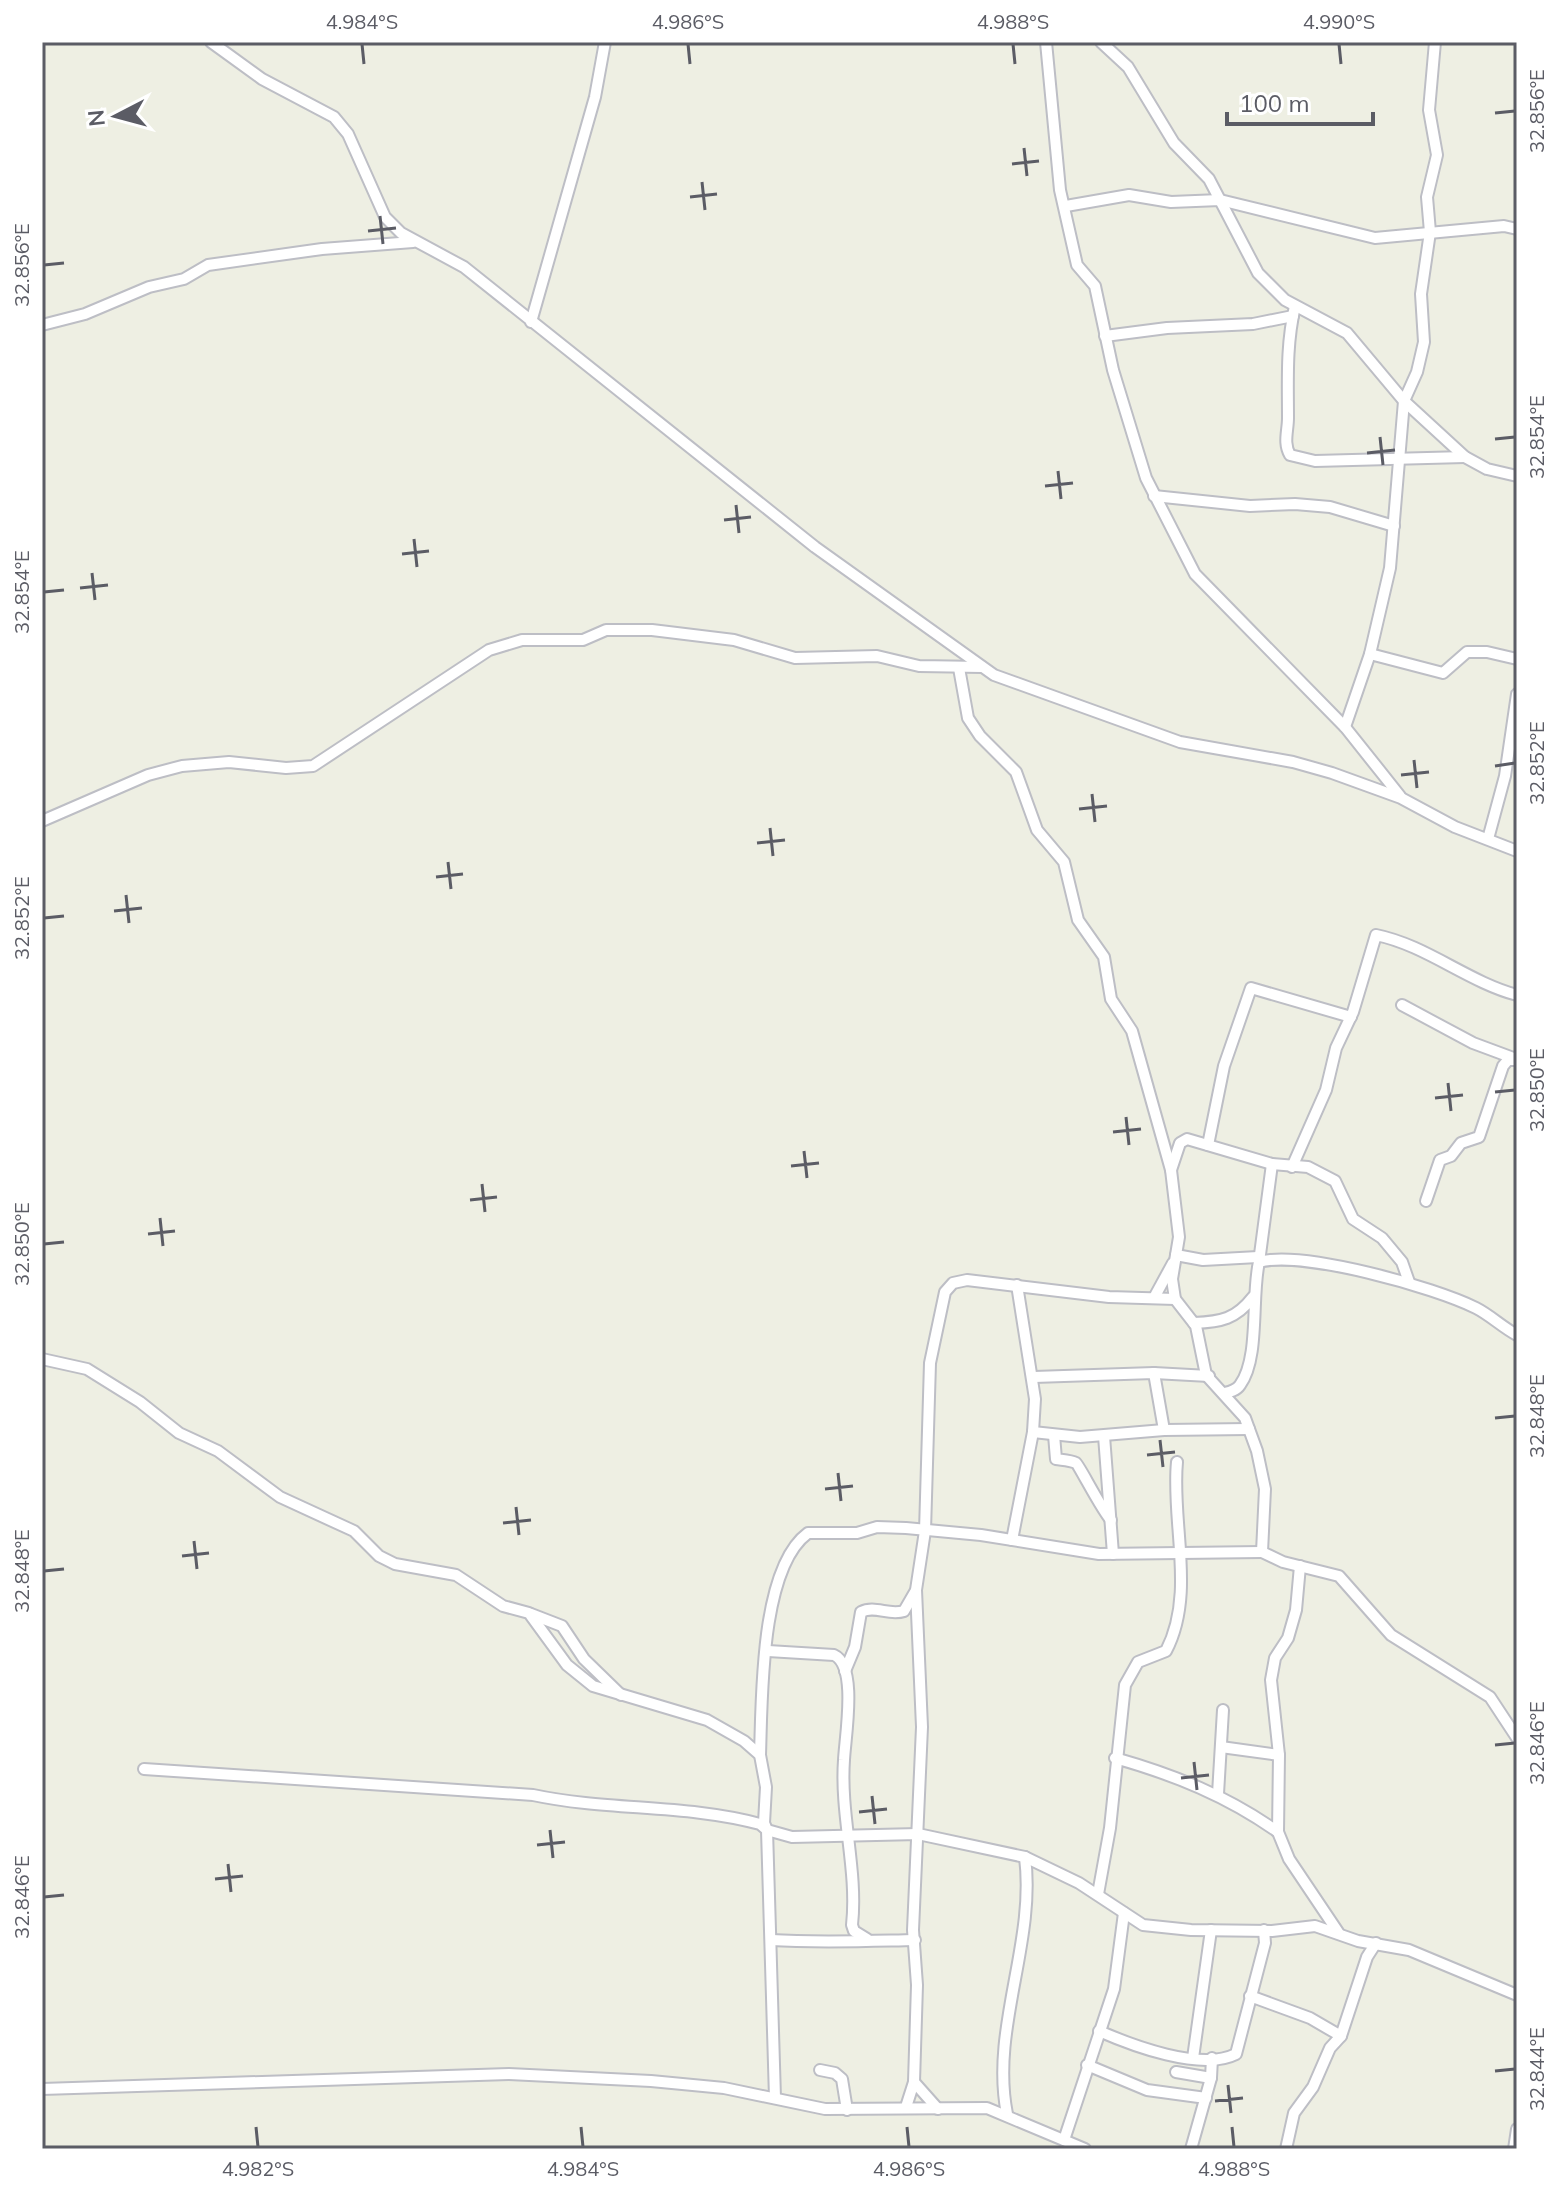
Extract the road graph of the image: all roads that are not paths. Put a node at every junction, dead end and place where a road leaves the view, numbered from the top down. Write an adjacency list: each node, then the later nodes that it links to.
1 (211, 42): 10 (street)
2 (605, 42): 12 (street)
3 (1046, 42): 7 (street)
4 (1101, 42): 6 (street)
5 (1435, 42): 9 (street)
6 (1220, 200): 7 (street); 9 (street); 11 (street)
7 (1066, 206): 14 (street)
8 (1517, 229): 9 (street)
9 (1430, 232): 15 (street)
10 (415, 242): 12 (street); 13 (street)
11 (1294, 311): 14 (street); 15 (street); 17 (street)
12 (531, 322): 23 (street)
13 (42, 325)
14 (1105, 336): 19 (street)
15 (1404, 401): 16 (street); 17 (street)
16 (1465, 457): 17 (street); 18 (street)
17 (1401, 461): 20 (street)
18 (1517, 476)
19 (1154, 496): 20 (street); 27 (street)
20 (1394, 526): 21 (street)
21 (1370, 654): 22 (street); 27 (street)
22 (1517, 659)
23 (982, 667): 24 (street); 28 (street)
24 (959, 668): 29 (street); 39 (street)
25 (1517, 694): 26 (street)
26 (1514, 723): 30 (street)
27 (1345, 727): 28 (street)
28 (1401, 798): 30 (street)
29 (42, 821)
30 (1488, 839): 31 (street)
31 (1517, 851)
32 (1517, 995): 34 (street)
33 (1402, 1005): 35 (street)
34 (1351, 1017): 36 (street); 38 (street)
35 (1517, 1059): 40 (street)
36 (1208, 1145): 37 (street); 39 (street)
37 (1272, 1164): 38 (street); 42 (street)
38 (1292, 1167): 43 (street)
39 (1171, 1170): 41 (street)
40 (1426, 1201)
41 (1175, 1258): 42 (street); 46 (street); 47 (street)
42 (1259, 1260): 43 (street); 45 (street)
43 (1409, 1282): 49 (street)
44 (1017, 1285): 46 (street); 53 (street); 62 (street)
45 (1254, 1295): 48 (street); 54 (street)
46 (1155, 1296): 47 (street)
47 (1175, 1299): 48 (street)
48 (1194, 1323): 52 (street)
49 (1517, 1335)
50 (42, 1359): 69 (street)
51 (1154, 1373): 52 (street); 53 (street); 56 (street)
52 (1209, 1376): 54 (street)
53 (1034, 1377): 57 (street)
54 (1224, 1393): 55 (street)
55 (1249, 1429): 56 (street); 64 (street)
56 (1164, 1430): 59 (street)
57 (1033, 1432): 58 (street); 63 (street)
58 (1054, 1435): 59 (street); 61 (street)
59 (1104, 1436): 61 (street)
60 (1177, 1462): 66 (street)
61 (1111, 1520): 65 (street)
62 (925, 1531): 63 (street); 68 (street); 70 (street)
63 (1012, 1540): 65 (street)
64 (1262, 1552): 66 (street); 67 (street)
65 (1113, 1554): 66 (street)
66 (1181, 1554): 78 (street)
67 (1300, 1566): 74 (street); 77 (street)
68 (916, 1590): 71 (street); 84 (street)
69 (529, 1613): 72 (street); 72 (street)
70 (768, 1651): 71 (street); 76 (street)
71 (845, 1671): 83 (street)
72 (621, 1695): 76 (street)
73 (1223, 1710): 75 (street)
74 (1517, 1738)
75 (1221, 1747): 77 (street); 80 (street)
76 (760, 1755): 81 (street)
77 (1279, 1755): 82 (street)
78 (1115, 1758): 80 (street); 86 (street)
79 (144, 1769): 81 (street)
80 (1218, 1794): 82 (street)
81 (767, 1830): 83 (street); 92 (street)
82 (1278, 1832): 90 (street)
83 (847, 1833): 84 (street); 91 (street)
84 (918, 1834): 85 (street); 93 (street)
85 (1025, 1857): 86 (street); 112 (street)
86 (1098, 1894): 87 (street)
87 (1124, 1913): 88 (street); 97 (street)
88 (1211, 1930): 89 (street); 99 (street)
89 (1264, 1930): 90 (street); 96 (street)
90 (1338, 1932): 94 (street)
91 (867, 1939): 92 (street); 93 (street)
92 (771, 1940): 107 (street)
93 (915, 1940): 105 (street)
94 (1376, 1943): 95 (street); 98 (street)
95 (1517, 1995)
96 (1250, 1996): 98 (street); 100 (street)
97 (1099, 2031): 99 (street); 101 (street)
98 (1341, 2036): 117 (street)
99 (1193, 2058): 100 (street)
100 (1212, 2058): 104 (street)
101 (1087, 2065): 108 (street); 114 (street)
102 (820, 2070): 111 (street)
103 (1176, 2072): 104 (street)
104 (1211, 2078): 108 (street)
105 (914, 2082): 109 (street); 110 (street)
106 (42, 2089): 107 (street)
107 (775, 2098): 111 (street)
108 (1206, 2098): 116 (street)
109 (906, 2107): 110 (street); 111 (street)
110 (938, 2109): 112 (street)
111 (847, 2110)
112 (1007, 2114): 114 (street)
113 (1517, 2129): 118 (street)
114 (1064, 2140): 115 (street)
115 (1085, 2149)
116 (1191, 2149)
117 (1286, 2149)
118 (1514, 2149)

